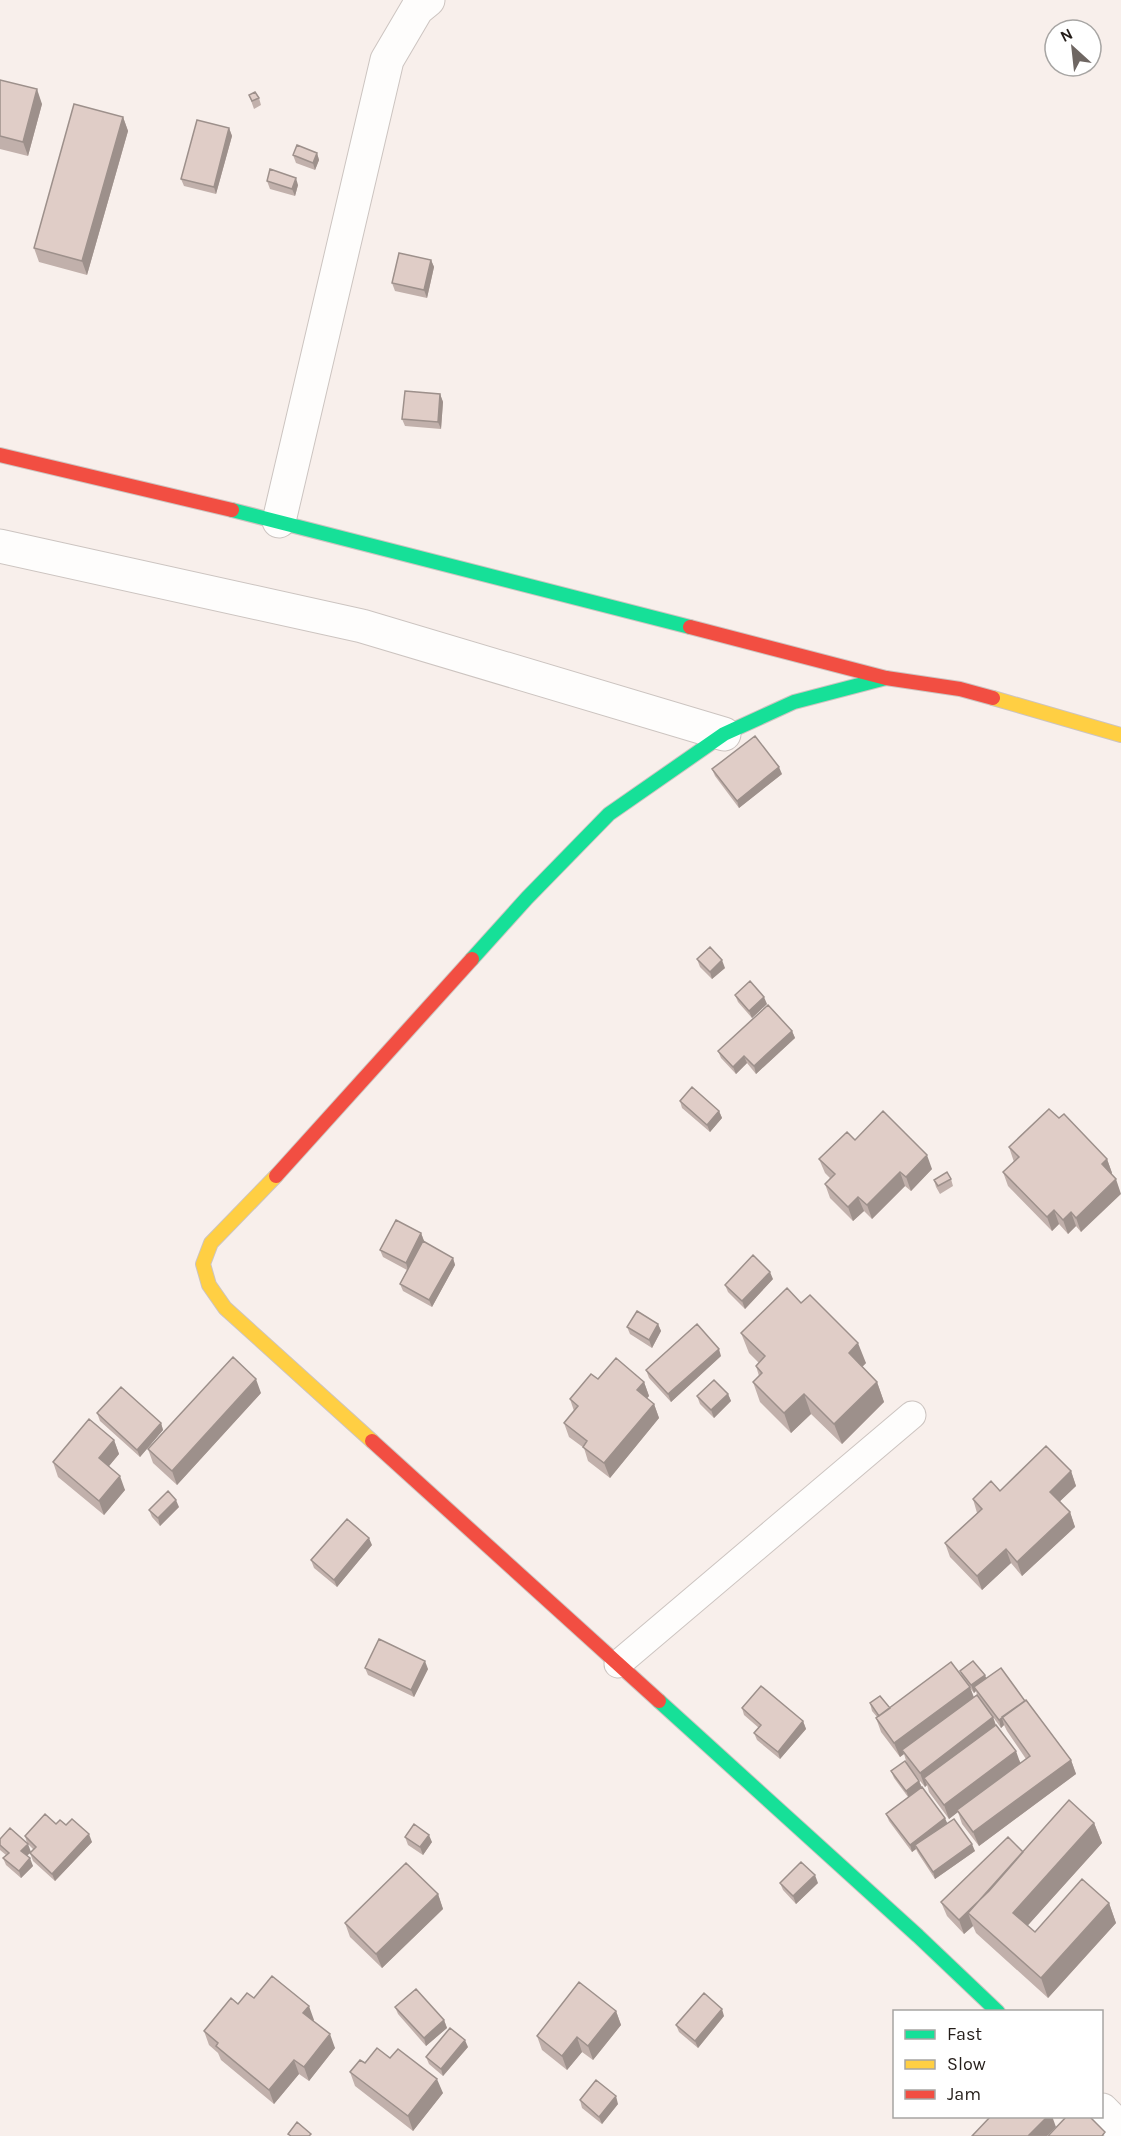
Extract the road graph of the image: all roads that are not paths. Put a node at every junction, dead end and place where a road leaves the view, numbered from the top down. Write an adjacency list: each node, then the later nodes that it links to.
1 (428, 0): 3 (street)
2 (0, 455): 3 (street)
3 (279, 521): 5 (street)
4 (0, 546): 6 (street)
5 (886, 678): 6 (street); 7 (street)
6 (724, 734): 9 (street)
7 (1121, 735)
8 (912, 1415): 9 (lane)
9 (618, 1664): 10 (street)
10 (996, 2010)
11 (1103, 2112): 12 (street)
12 (1121, 2128)

